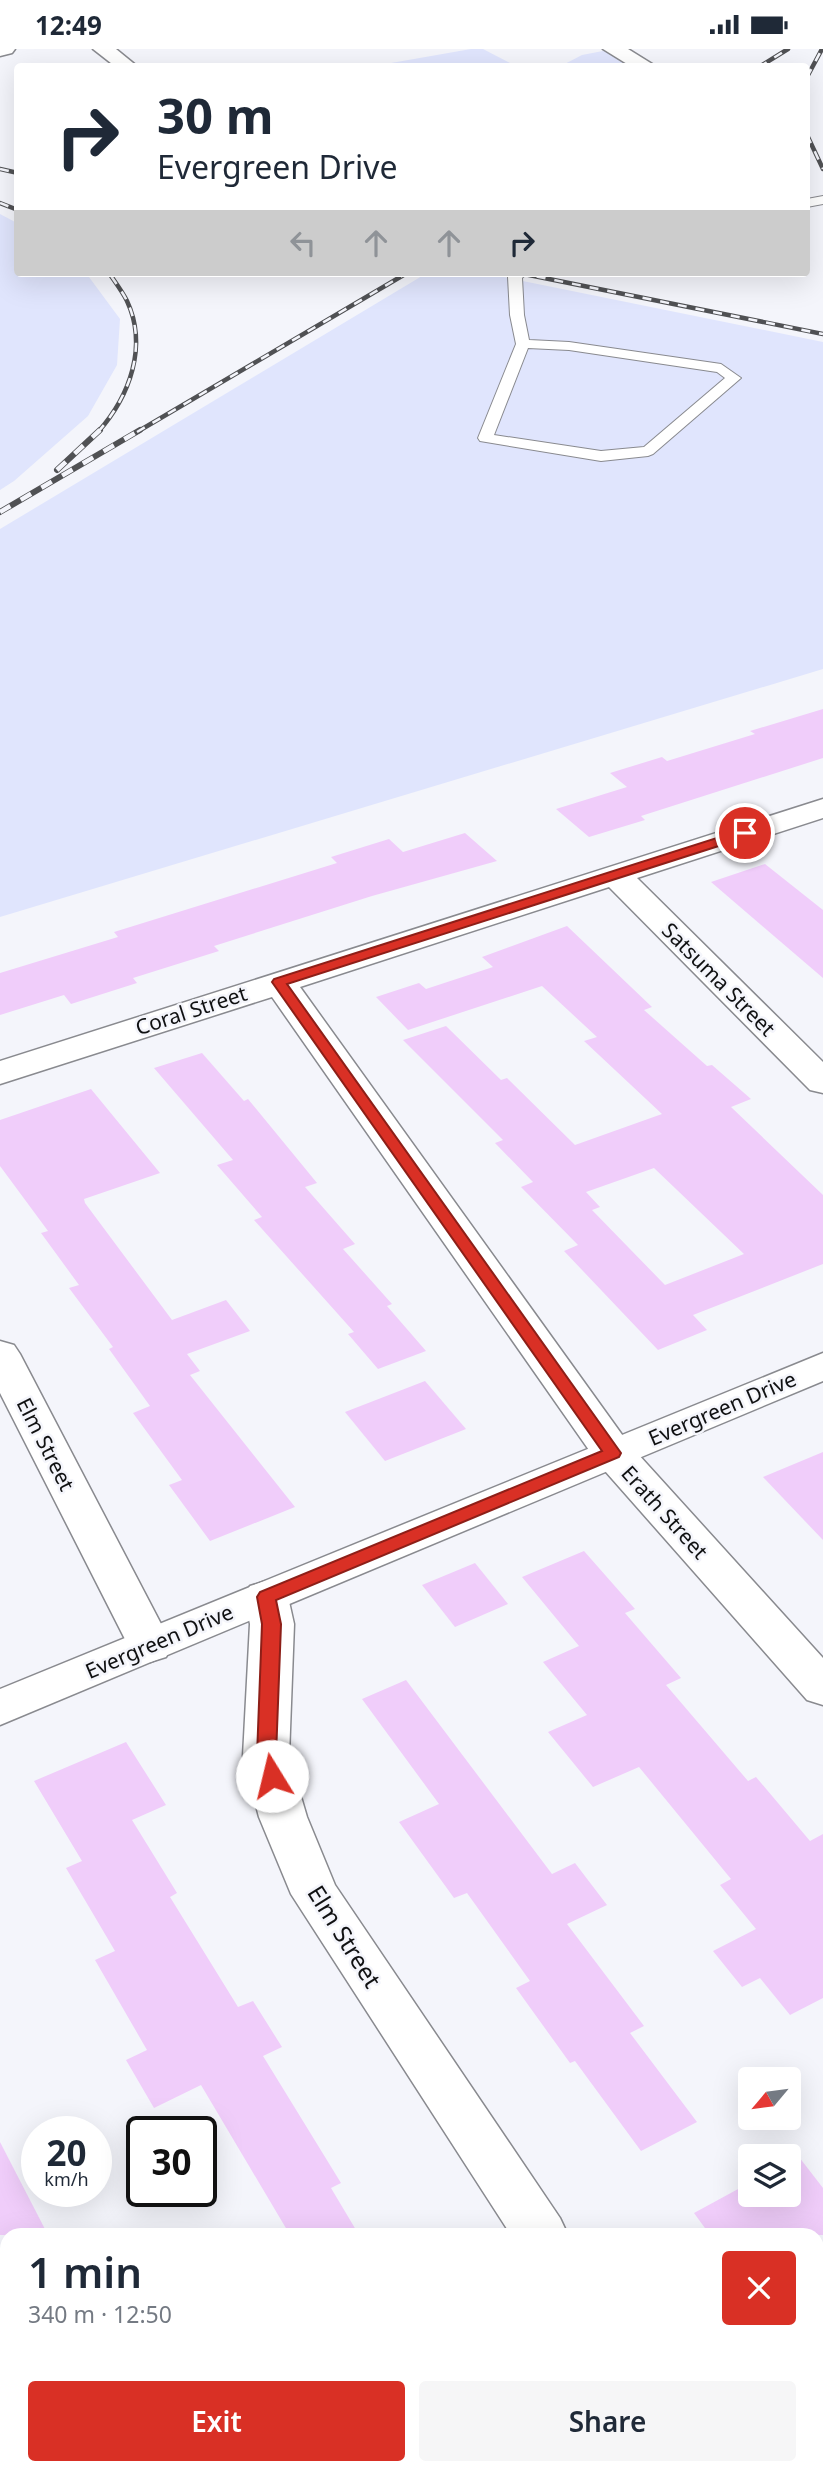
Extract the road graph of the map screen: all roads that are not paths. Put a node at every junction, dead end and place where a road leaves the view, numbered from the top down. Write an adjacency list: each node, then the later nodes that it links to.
1 (5, 49): 4 (street)
2 (103, 49): 5 (street)
3 (613, 49): 6 (street)
4 (0, 50)
5 (123, 63)
6 (640, 63)
7 (515, 277): 8 (lane)
8 (523, 344): 8 (lane)
9 (823, 808): 10 (street, Coral Street)
10 (615, 875): 11 (street, Coral Street); 13 (street, Satsuma Street)
11 (279, 982): 12 (street, Coral Street); 16 (street, Erath Street)
12 (0, 1073)
13 (823, 1082)
14 (0, 1354): 18 (street, Elm Street)
15 (823, 1366): 16 (street, Evergreen Drive)
16 (613, 1453): 17 (street, Evergreen Drive); 19 (street, Erath Street)
17 (266, 1597): 18 (street, Evergreen Drive); 21 (street, Elm Street)
18 (150, 1645): 20 (street, Evergreen Drive)
19 (823, 1688)
20 (0, 1708)
21 (536, 2228)

